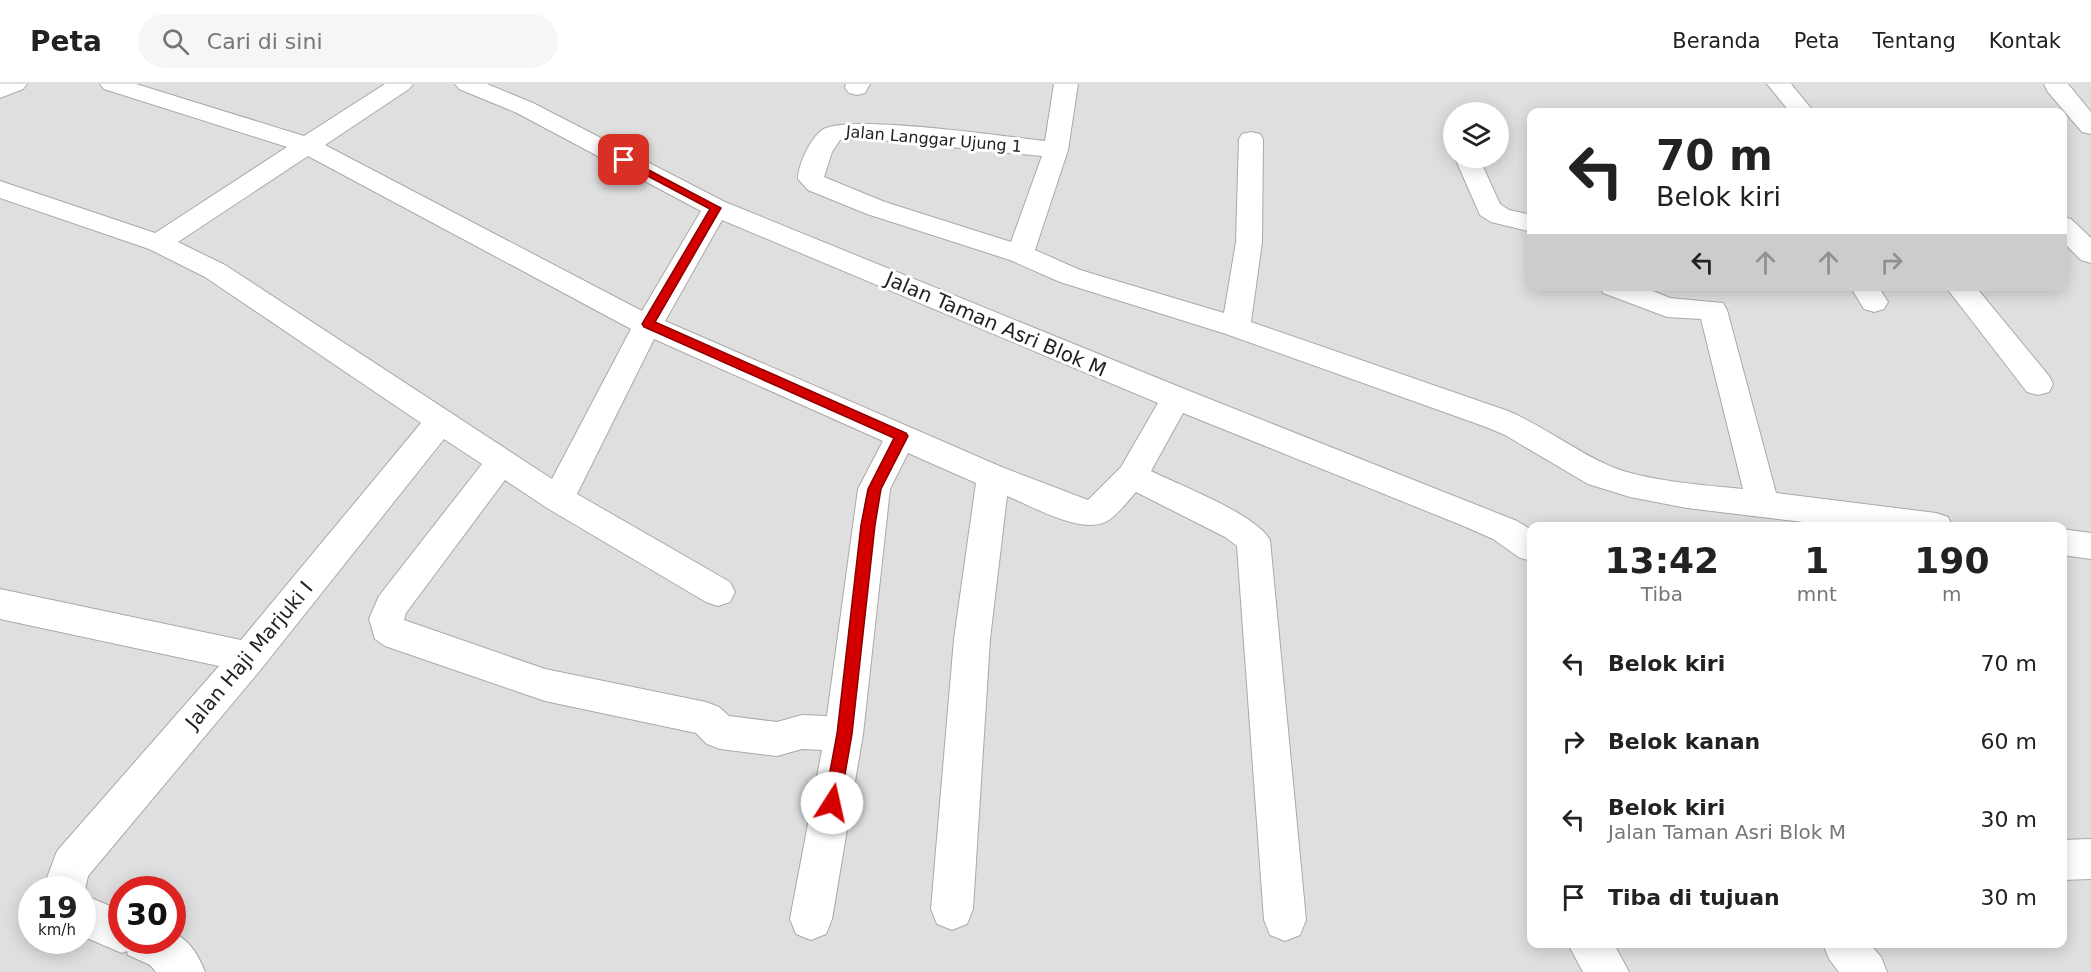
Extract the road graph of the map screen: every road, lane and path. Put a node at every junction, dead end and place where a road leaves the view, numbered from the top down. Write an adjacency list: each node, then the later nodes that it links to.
1 (15, 84): 8 (street)
2 (112, 84): 13 (street)
3 (401, 84): 13 (street)
4 (467, 84): 17 (street, Jalan Taman Asri Blok M)
5 (1066, 84): 14 (street)
6 (1779, 84): 9 (street)
7 (2056, 84): 11 (street)
8 (0, 91)
9 (1799, 108)
10 (2067, 121): 11 (street)
11 (2089, 124)
12 (1251, 139): 31 (street)
13 (306, 144): 24 (street); 30 (street)
14 (1056, 150): 25 (street); 25 (street, Jalan Langgar Ujung 1)
15 (1471, 168): 19 (street)
16 (0, 189): 24 (street)
17 (716, 208): 30 (street); 33 (street, Jalan Taman Asri Blok M)
18 (1527, 214): 19 (street)
19 (1500, 216): 20 (street)
20 (1527, 223)
21 (2091, 224): 22 (street)
22 (2067, 225)
23 (2067, 229): 26 (street)
24 (158, 243): 34 (street)
25 (1020, 254): 31 (street)
26 (2091, 254)
27 (1626, 291): 29 (street)
28 (1963, 291): 32 (street)
29 (1710, 298): 40 (street)
30 (648, 324): 35 (street); 39 (street)
31 (1236, 327): 40 (street)
32 (2038, 384)
33 (1176, 398): 37 (street); 43 (street, Jalan Taman Asri Blok M)
34 (440, 422): 36 (street); 47 (street, Jalan Haji Marjuki I)
35 (901, 436): 38 (street); 48 (street)
36 (502, 461): 39 (street); 48 (street)
37 (1132, 476): 38 (street); 54 (street)
38 (993, 477): 52 (street)
39 (558, 500): 45 (street)
40 (1763, 505): 41 (street)
41 (1903, 522)
42 (2067, 543): 44 (street)
43 (1527, 545)
44 (2091, 546)
45 (718, 592)
46 (0, 604): 47 (street)
47 (249, 657): 51 (street, Jalan Haji Marjuki I)
48 (844, 734): 53 (street)
49 (2091, 859): 50 (street)
50 (2067, 860)
51 (68, 876)
52 (952, 909)
53 (812, 919)
54 (1285, 920)
55 (1593, 948): 59 (street)
56 (1847, 948): 60 (street)
57 (168, 954): 58 (street)
58 (184, 972)
59 (1608, 972)
60 (1866, 972)

